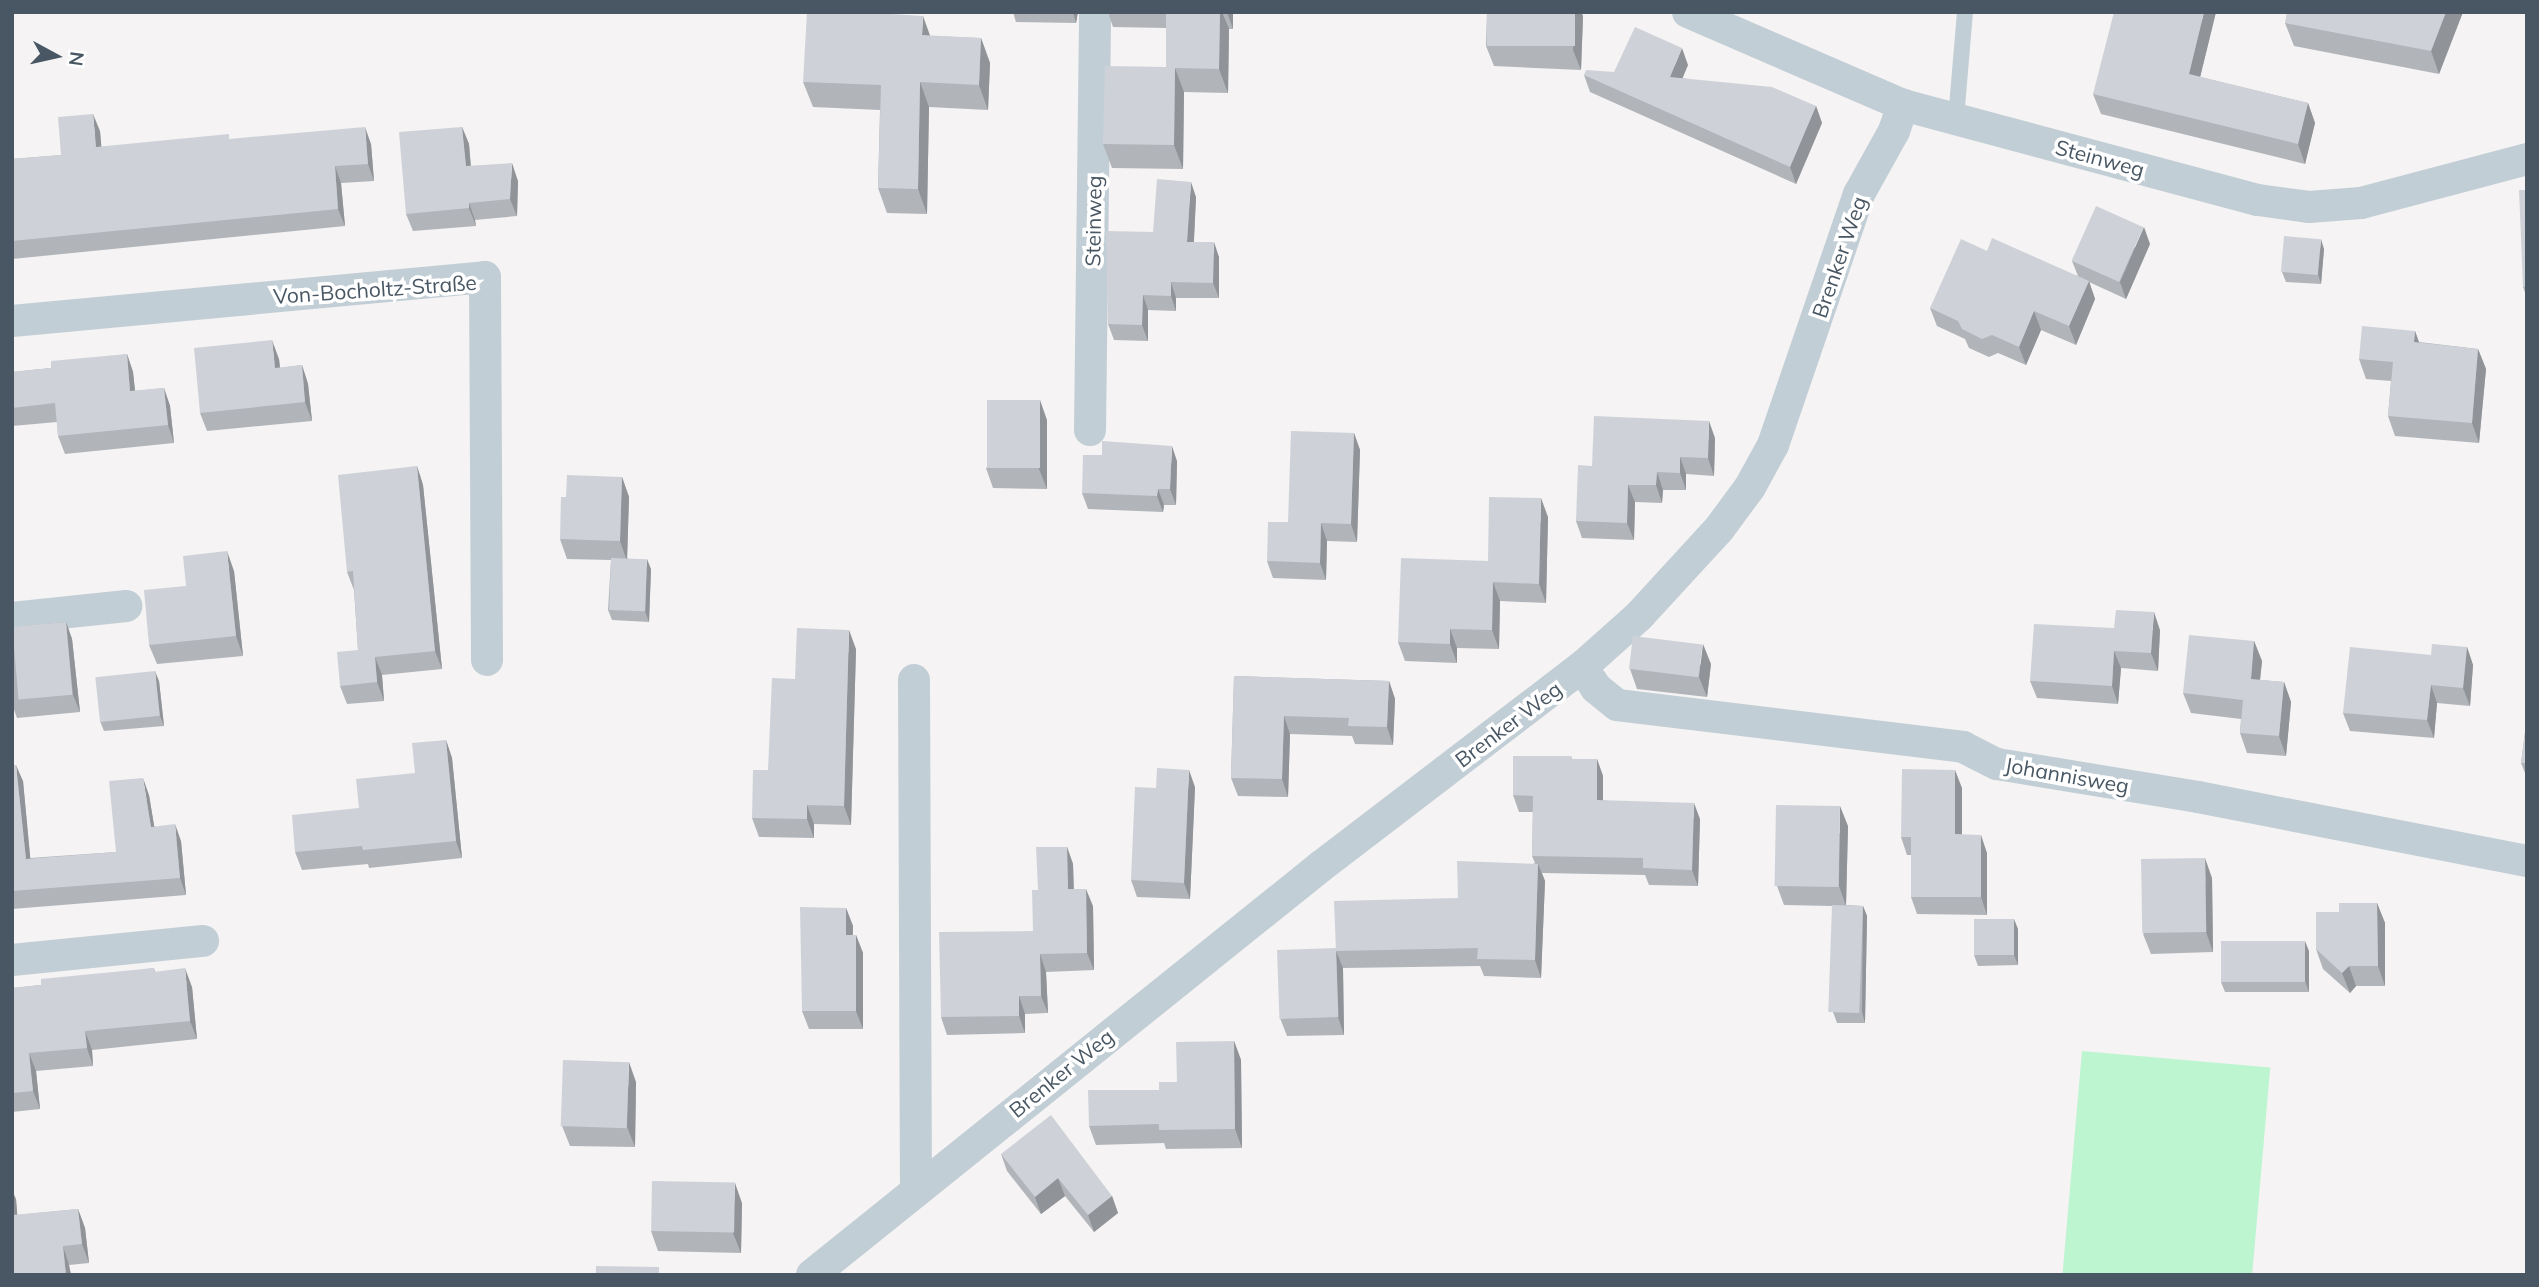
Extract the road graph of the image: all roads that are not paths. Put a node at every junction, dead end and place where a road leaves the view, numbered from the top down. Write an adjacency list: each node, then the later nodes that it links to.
1 (1096, 12): 8 (street, Steinweg)
2 (1688, 12): 4 (street, Steinweg)
3 (1965, 12): 5 (lane)
4 (1903, 105): 5 (street, Steinweg); 12 (street, Brenker Weg)
5 (1956, 119): 6 (street, Steinweg)
6 (2527, 159)
7 (12, 321): 11 (street, Von-Bocholtz-Straße)
8 (1090, 430)
9 (126, 606): 10 (street)
10 (12, 618)
11 (487, 660)
12 (1582, 667): 14 (street, Johannisweg); 17 (street, Brenker Weg)
13 (914, 680): 17 (street)
14 (2527, 861)
15 (203, 941): 16 (street)
16 (12, 960)
17 (916, 1191): 18 (street, Brenker Weg)
18 (813, 1275)

